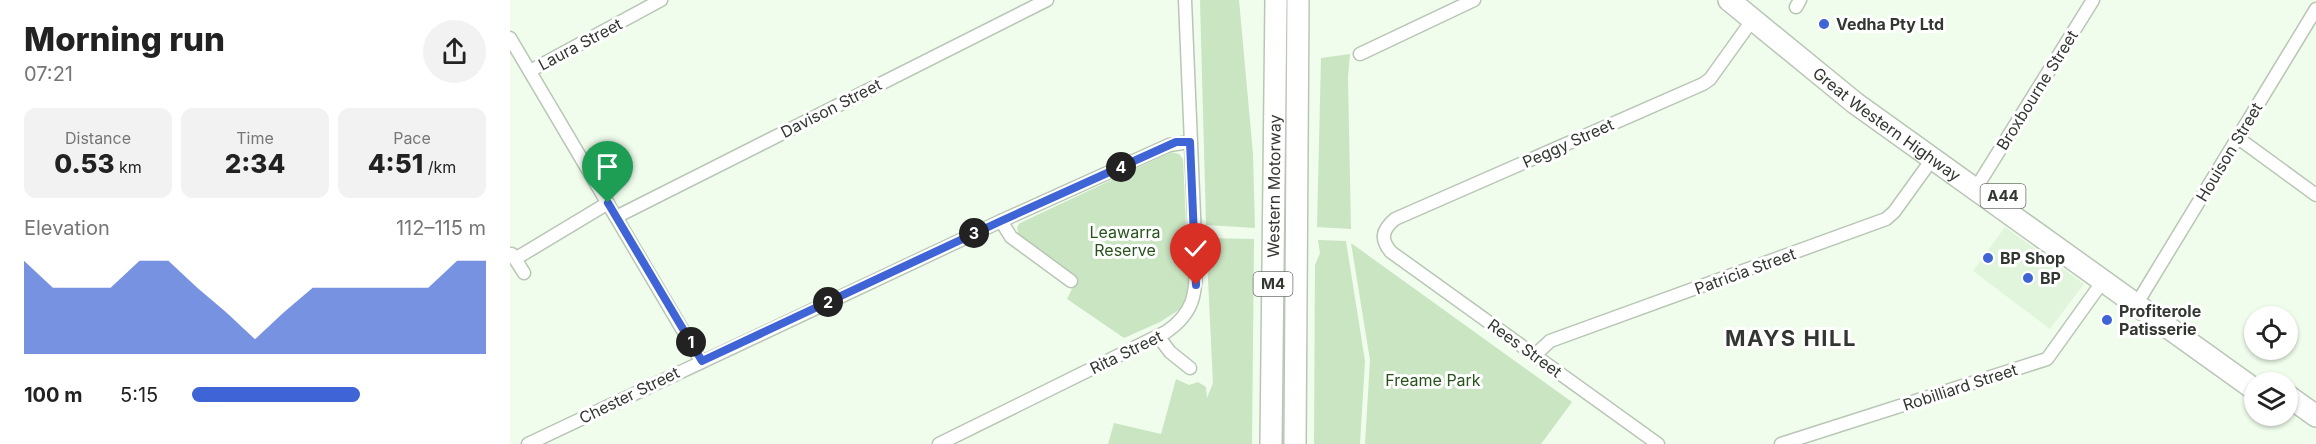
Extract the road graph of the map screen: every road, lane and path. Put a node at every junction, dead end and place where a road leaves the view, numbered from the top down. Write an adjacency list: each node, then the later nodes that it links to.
1 (662, 0): 13 (street, Laura Street)
2 (1047, 0): 20 (street, Davison Street)
3 (1185, 0): 15 (street, Rita Street)
4 (1276, 0): 40 (highway, Western Motorway / M4)
5 (1298, 0): 41 (highway, Western Motorway / M4)
6 (1474, 0): 12 (street)
7 (1729, 0): 9 (highway, Great Western Highway / A44)
8 (2093, 0): 17 (street, Broxbourne Street)
9 (1750, 9): 16 (highway, Great Western Highway / A44); 17 (highway, Great Western Highway / A44); 22 (street, Peggy Street)
10 (2316, 9): 14 (street, Houison Street)
11 (510, 38): 13 (street)
12 (1360, 54)
13 (530, 71): 19 (street)
14 (2238, 138): 18 (street); 27 (street, Houison Street)
15 (1190, 142): 21 (street, Chester Street); 28 (street, Rita Street)
16 (1933, 158): 26 (highway, Great Western Highway / A44); 29 (street, Patricia Street)
17 (1981, 180): 27 (highway, Great Western Highway / A44)
18 (2316, 195)
19 (608, 203): 20 (street); 23 (street)
20 (616, 217): 30 (street)
21 (1001, 221): 25 (street); 30 (street, Chester Street)
22 (1391, 252): 29 (street, Rees Street)
23 (513, 256): 24 (street)
24 (524, 273)
25 (1071, 281)
26 (2103, 281): 33 (highway, Great Western Highway / A44); 43 (street, Robilliard Street)
27 (2142, 296): 32 (highway, Great Western Highway / A44)
28 (1158, 336): 31 (street); 39 (street, Rita Street)
29 (1535, 355): 42 (street, Rees Street)
30 (702, 361): 38 (street, Chester Street)
31 (1190, 368)
32 (2253, 372)
33 (2244, 382)
34 (2298, 404): 35 (highway)
35 (2316, 417)
36 (2298, 420): 37 (highway)
37 (2316, 433)
38 (528, 444)
39 (939, 444)
40 (1271, 444)
41 (1295, 444)
42 (1658, 444)
43 (1781, 444)

